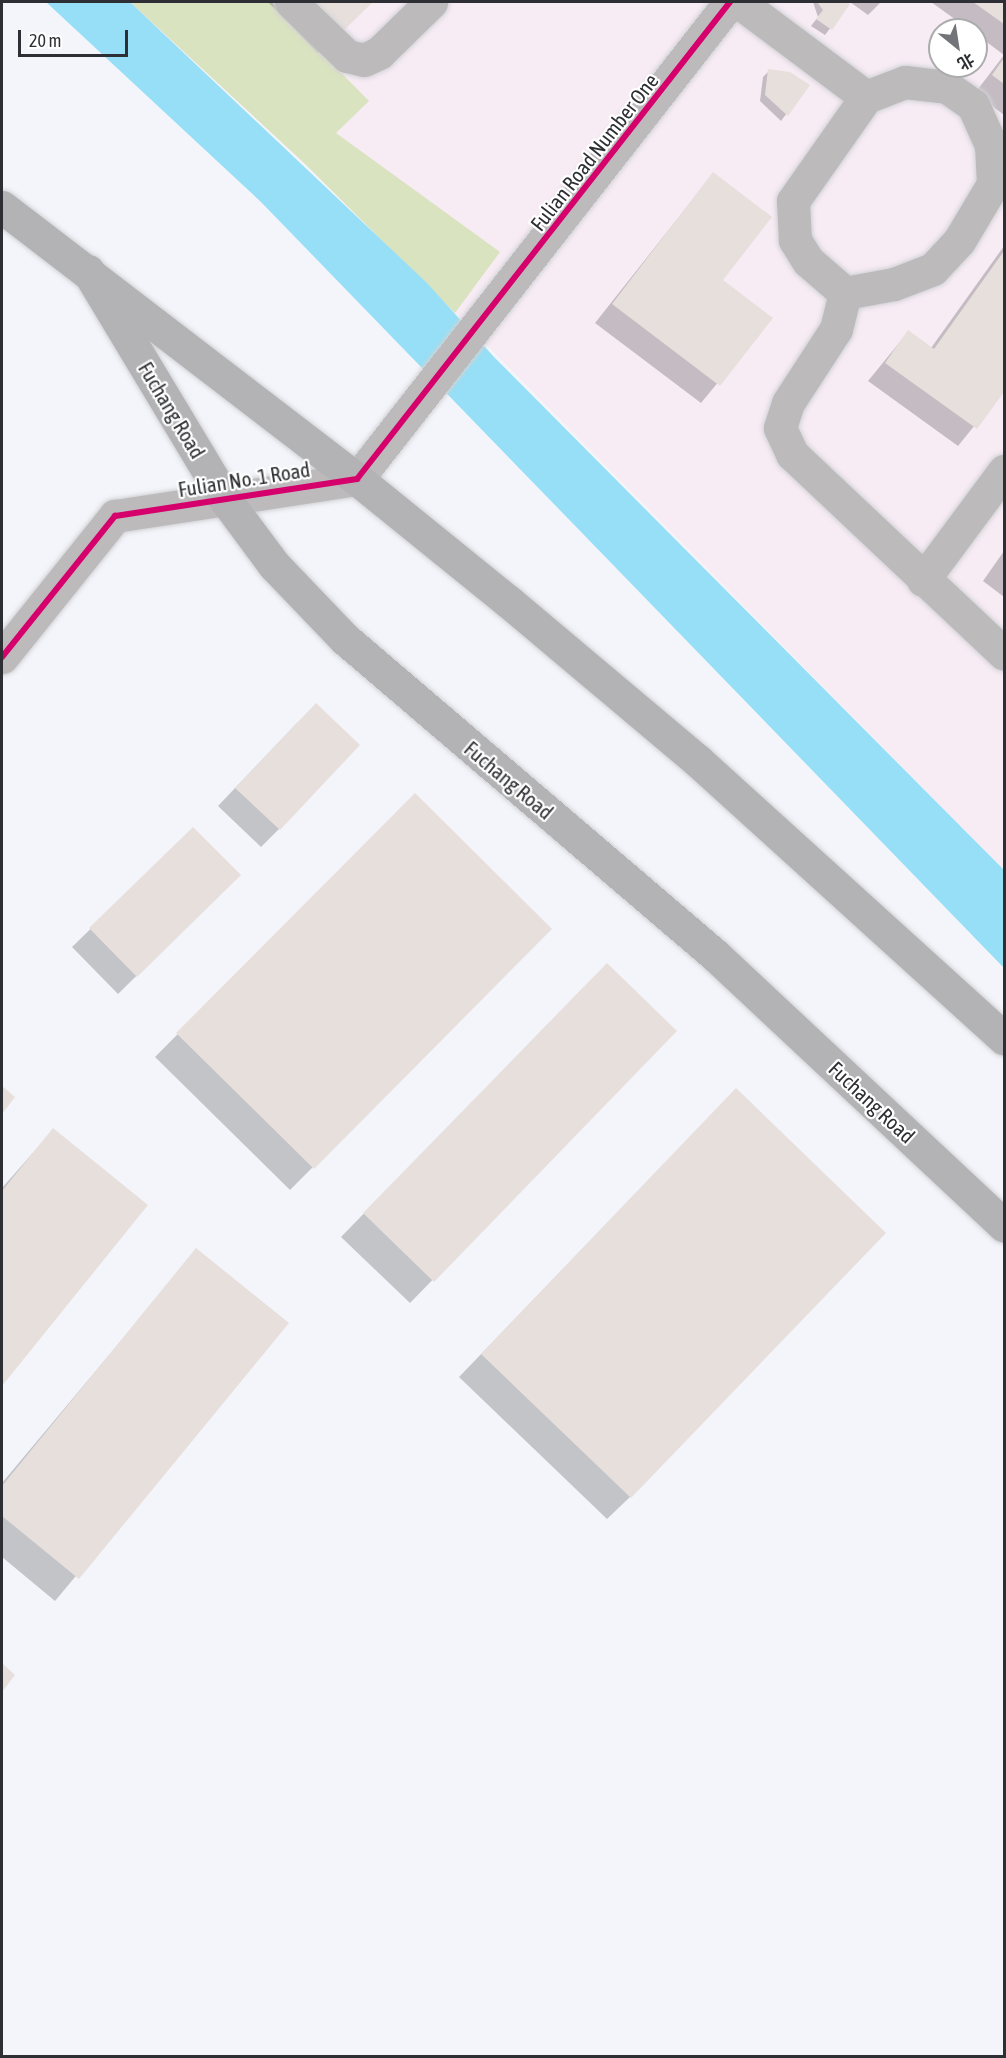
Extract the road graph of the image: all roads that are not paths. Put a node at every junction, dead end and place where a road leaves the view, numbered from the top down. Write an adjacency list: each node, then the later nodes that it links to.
1 (291, 2): 2 (street)
2 (431, 2)
3 (730, 2): 10 (street, Fulian Road Number One)
4 (739, 2): 5 (street)
5 (866, 97): 8 (street); 8 (street)
6 (2, 207): 7 (main road, Fuchang Road)
7 (88, 271): 10 (main road, Fuchang Road); 11 (main road, Fuchang Road)
8 (845, 293): 12 (street)
9 (1005, 471): 12 (street)
10 (357, 479): 11 (street, Fulian No. 1 Road); 15 (main road, Fuchang Road)
11 (225, 498): 14 (street, Fulian No. 1 Road); 16 (main road, Fuchang Road)
12 (923, 580): 13 (street)
13 (1005, 654)
14 (2, 657)
15 (1005, 1038)
16 (1005, 1225)

